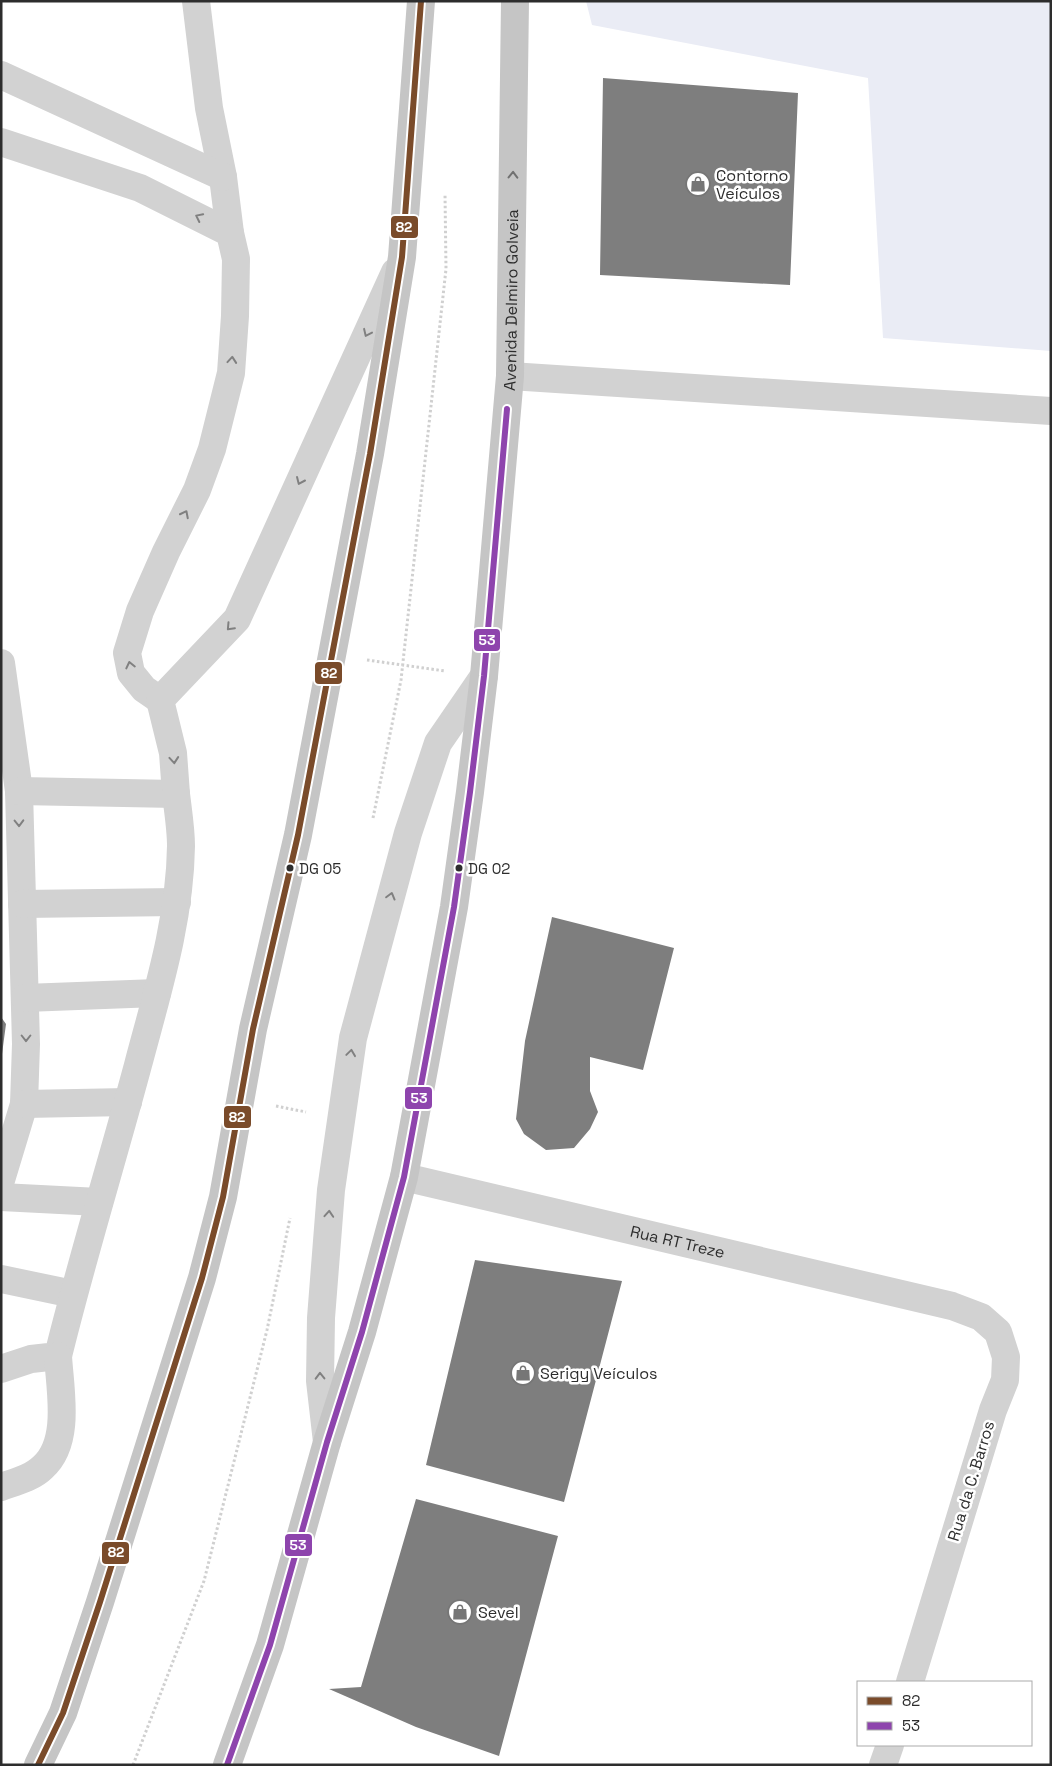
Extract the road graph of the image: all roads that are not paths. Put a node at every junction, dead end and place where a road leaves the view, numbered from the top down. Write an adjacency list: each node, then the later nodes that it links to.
1 (196, 1): 6 (street)
2 (421, 1): 8 (main road)
3 (516, 1): 9 (main road, Avenida Delmiro Golveia, one-way to 3)
4 (1, 75): 6 (street)
5 (1, 142): 7 (street, one-way to 5)
6 (223, 177): 7 (street)
7 (230, 233): 13 (street, one-way to 7)
8 (402, 257): 13 (street, one-way to 13); 35 (main road)
9 (510, 376): 10 (street); 12 (main road, Avenida Delmiro Golveia)
10 (1051, 411)
11 (1, 663): 14 (street)
12 (484, 676): 22 (main road, Avenida Delmiro Golveia); 31 (street, one-way to 12)
13 (160, 700): 15 (street, one-way to 15)
14 (19, 791): 15 (street); 17 (street, one-way to 17)
15 (176, 794): 16 (street)
16 (176, 902): 17 (street); 18 (street)
17 (22, 904): 19 (street)
18 (157, 993): 19 (street); 20 (street)
19 (25, 998): 21 (street, one-way to 21)
20 (128, 1102): 21 (street); 25 (street)
21 (24, 1104): 23 (street)
22 (404, 1178): 28 (street, Rua RT Treze); 31 (main road, Avenida Delmiro Golveia)
23 (1, 1180)
24 (1, 1196): 25 (street)
25 (99, 1202): 27 (street)
26 (1, 1280): 27 (street)
27 (73, 1294): 29 (street)
28 (952, 1306): 33 (street, Rua da C. Barros)
29 (58, 1356): 30 (street); 32 (street)
30 (1, 1370)
31 (327, 1442): 36 (main road, Avenida Delmiro Golveia)
32 (1, 1487)
33 (910, 1681)
34 (890, 1746): 37 (street)
35 (38, 1765)
36 (227, 1765)
37 (883, 1765)

